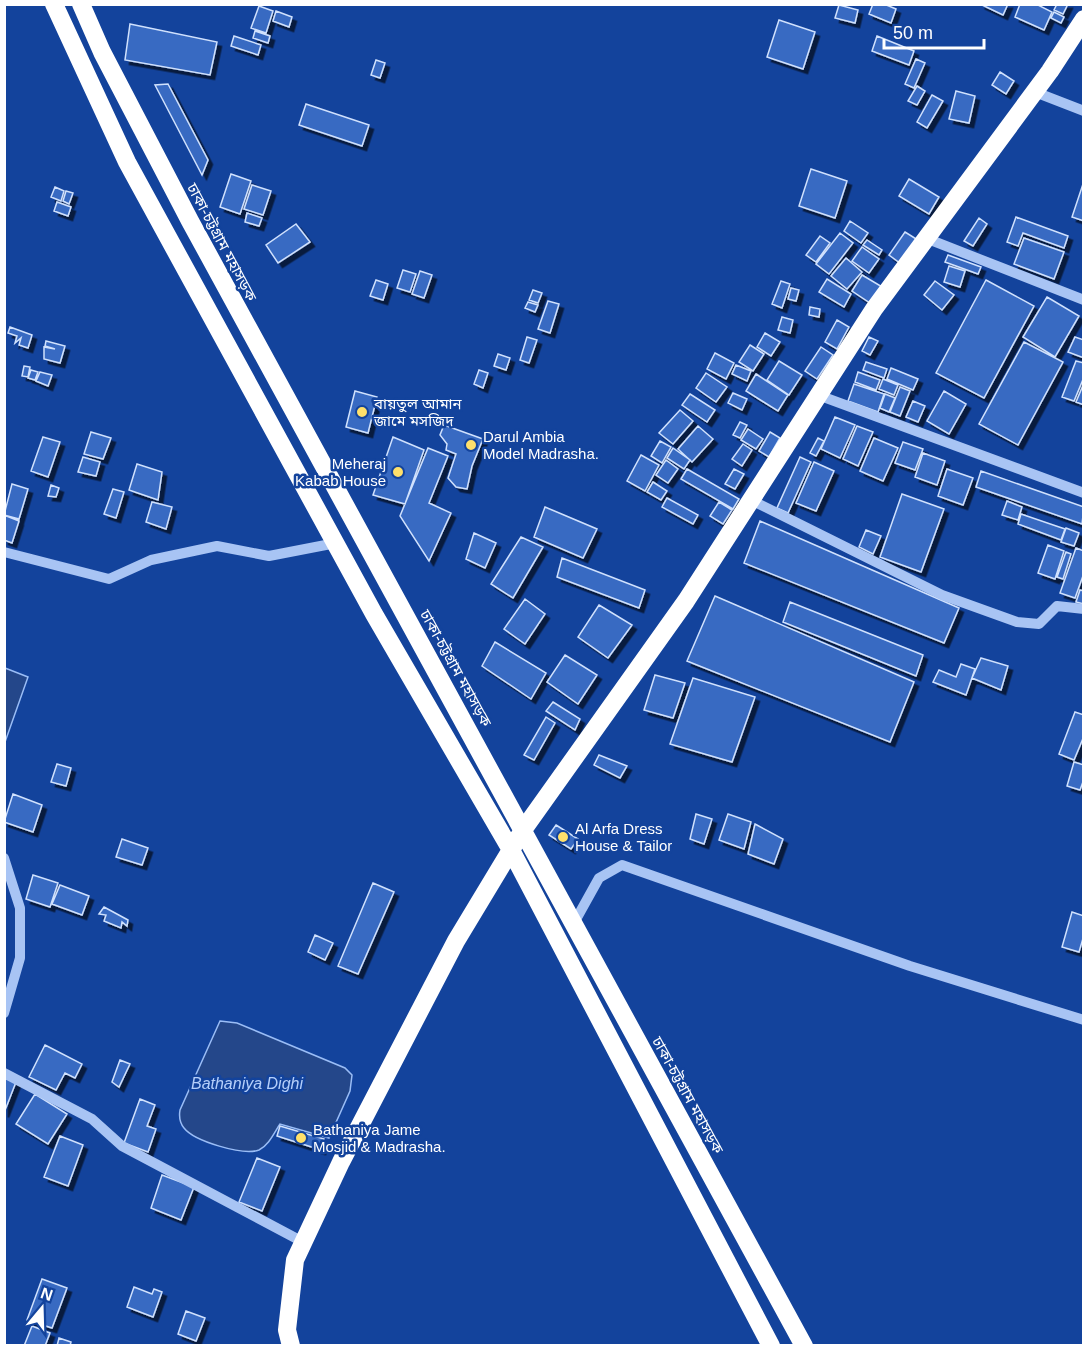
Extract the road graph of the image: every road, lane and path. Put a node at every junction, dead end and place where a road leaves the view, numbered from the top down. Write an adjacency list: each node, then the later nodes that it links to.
1 (54, 4): 11 (highway)
2 (81, 4): 14 (highway, ঢাকা-চট্টগ্রাম মহাসড়ক)
3 (1083, 19): 4 (highway)
4 (1035, 92): 5 (street); 6 (highway)
5 (1083, 111)
6 (928, 239): 7 (street); 8 (highway)
7 (1083, 300)
8 (818, 395): 9 (street); 10 (highway)
9 (1083, 494)
10 (751, 500): 13 (street); 14 (highway)
11 (336, 543): 12 (street); 15 (highway)
12 (4, 552)
13 (1083, 609)
14 (523, 830): 15 (highway); 17 (highway, ঢাকা-চট্টগ্রাম মহাসড়ক)
15 (511, 850): 21 (highway); 23 (highway)
16 (4, 858): 18 (street)
17 (574, 923): 19 (street); 24 (highway, ঢাকা-চট্টগ্রাম মহাসড়ক)
18 (4, 1013)
19 (1083, 1020)
20 (4, 1073): 21 (street)
21 (303, 1242): 22 (highway)
22 (291, 1346)
23 (771, 1346)
24 (804, 1346)

